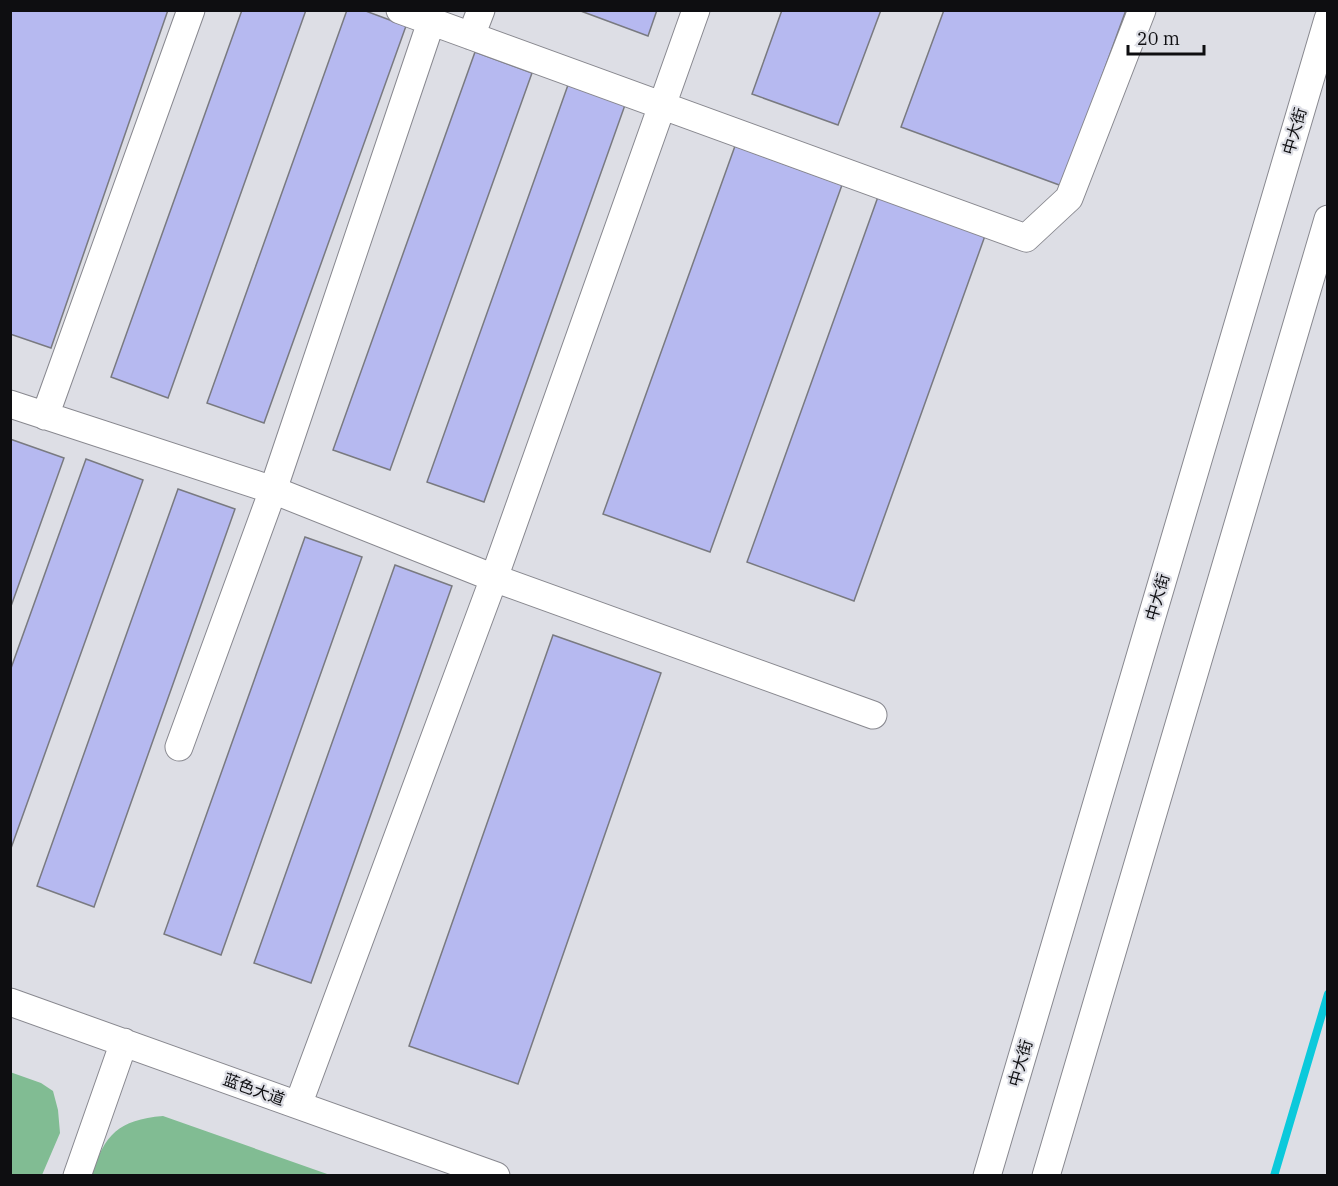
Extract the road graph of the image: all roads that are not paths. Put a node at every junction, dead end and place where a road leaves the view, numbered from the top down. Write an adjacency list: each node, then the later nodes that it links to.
1 (191, 10): 12 (street)
2 (400, 10): 7 (street)
3 (481, 10): 8 (street)
4 (696, 10): 9 (street)
5 (1142, 10): 9 (street)
6 (1328, 19): 22 (street, 中大街)
7 (431, 22): 8 (street); 13 (street)
8 (471, 36): 9 (street)
9 (663, 106): 14 (street)
10 (1328, 219): 23 (street)
11 (10, 404): 12 (street)
12 (45, 416): 13 (street)
13 (273, 490): 14 (street); 16 (street)
14 (494, 578): 15 (street); 19 (street)
15 (873, 715)
16 (179, 747)
17 (10, 1002): 18 (street, 蓝色大道)
18 (124, 1042): 19 (street, 蓝色大道); 20 (street)
19 (298, 1105): 21 (street, 蓝色大道)
20 (76, 1176)
21 (496, 1176)
22 (987, 1176)
23 (1046, 1176)

